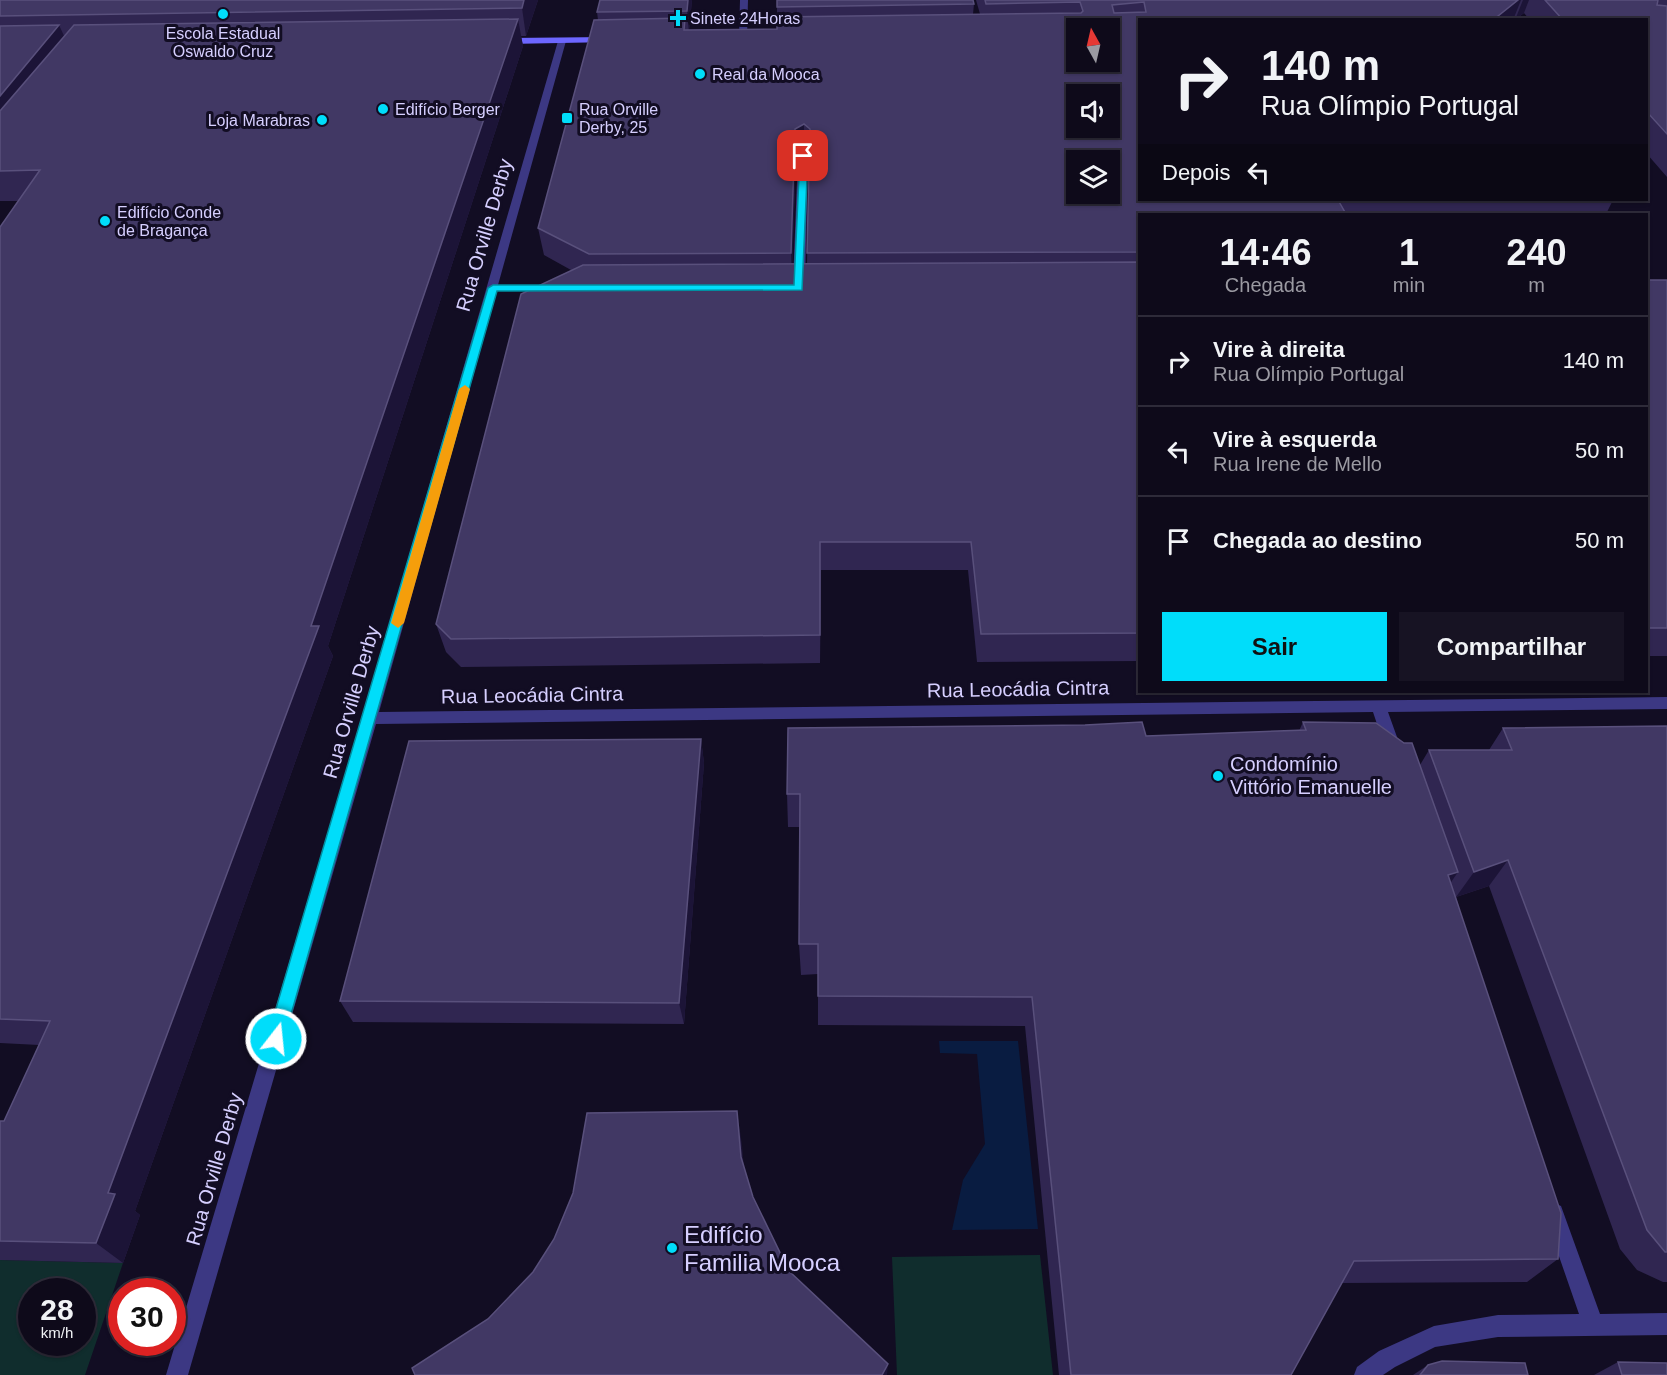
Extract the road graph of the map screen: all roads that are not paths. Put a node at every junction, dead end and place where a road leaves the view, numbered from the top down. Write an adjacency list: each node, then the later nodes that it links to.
1 (744, 0): 3 (street)
2 (731, 38): 3 (main road)
3 (743, 38): 4 (main road)
4 (754, 38)
5 (615, 40): 6 (main road)
6 (562, 41): 7 (main road); 9 (street, Rua Orville Derby)
7 (495, 42)
8 (803, 156): 11 (street)
9 (493, 288): 10 (street); 14 (street, Rua Orville Derby)
10 (569, 288)
11 (799, 288)
12 (1667, 703): 13 (street, Rua Leocádia Cintra)
13 (1378, 706): 14 (street, Rua Leocádia Cintra); 15 (street)
14 (370, 718): 19 (street, Rua Orville Derby)
15 (1401, 770)
16 (1548, 1195): 17 (street)
17 (1593, 1323): 18 (street); 20 (street)
18 (1667, 1324)
19 (177, 1375)
20 (1365, 1375)

